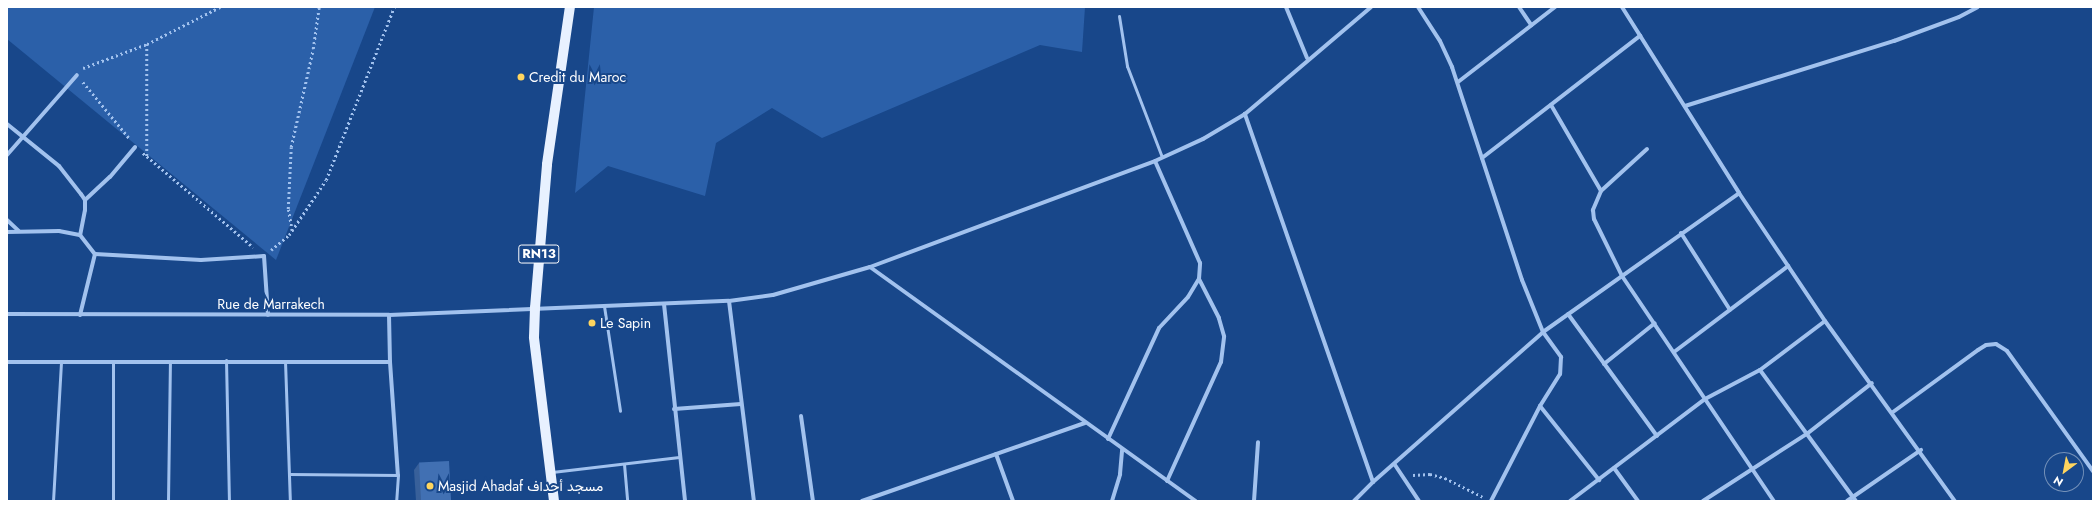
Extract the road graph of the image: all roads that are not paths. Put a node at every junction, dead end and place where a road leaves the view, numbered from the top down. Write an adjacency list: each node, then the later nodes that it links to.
1 (570, 7): 42 (main road, RN13)
2 (1286, 7): 12 (street)
3 (1371, 7): 12 (street, Rue de Marrakech)
4 (1418, 7): 14 (street)
5 (1519, 7): 10 (street)
6 (1555, 7): 10 (street)
7 (1622, 7): 11 (street)
8 (1978, 7): 16 (street)
9 (1119, 16): 23 (lane)
10 (1531, 25): 14 (street)
11 (1640, 36): 15 (street); 16 (street)
12 (1307, 58): 17 (street, Rue de Marrakech)
13 (77, 75): 19 (street)
14 (1458, 82): 24 (street)
15 (1551, 105): 24 (street); 26 (street)
16 (1685, 106): 27 (street)
17 (1245, 114): 23 (street, Rue de Marrakech); 89 (street)
18 (7, 124): 19 (street)
19 (23, 137): 22 (street); 28 (street)
20 (135, 147): 28 (street)
21 (1647, 149): 26 (street)
22 (7, 155)
23 (1162, 157): 25 (street, Rue de Marrakech)
24 (1482, 158): 51 (street)
25 (1155, 161): 36 (street, Rue de Marrakech); 38 (street)
26 (1601, 191): 37 (street)
27 (1739, 192): 32 (street); 35 (street)
28 (85, 200): 33 (street)
29 (7, 220): 30 (street)
30 (19, 231): 31 (street); 33 (street)
31 (7, 232)
32 (1681, 233): 37 (street); 43 (street)
33 (80, 235): 34 (street)
34 (95, 254): 45 (street); 47 (street)
35 (1788, 266): 43 (street); 49 (street)
36 (870, 267): 39 (street, Rue de Marrakech); 70 (street)
37 (1622, 276): 46 (street); 50 (street)
38 (1199, 279): 73 (street); 88 (street)
39 (729, 301): 40 (street, Rue de Marrakech); 64 (street)
40 (664, 304): 41 (street, Rue de Marrakech); 66 (street)
41 (604, 306): 42 (street, Rue de Marrakech); 67 (lane)
42 (535, 308): 48 (street, Rue de Marrakech); 84 (main road, RN13)
43 (1730, 310): 52 (street)
44 (7, 314): 45 (street, Rue de Marrakech)
45 (80, 314): 47 (street, Rue de Marrakech)
46 (1568, 314): 51 (street); 60 (street)
47 (268, 315): 48 (street, Rue de Marrakech)
48 (389, 315): 59 (street)
49 (1825, 322): 61 (street); 62 (street)
50 (1655, 323): 52 (street); 60 (street)
51 (1544, 332): 65 (street); 80 (street)
52 (1674, 352): 63 (street)
53 (226, 360): 55 (street); 56 (street); 94 (lane)
54 (113, 361): 55 (street); 58 (street); 92 (lane)
55 (170, 361): 93 (lane)
56 (285, 361): 59 (street); 85 (lane)
57 (7, 362): 58 (street)
58 (61, 362): 91 (lane)
59 (390, 362): 86 (street)
60 (1604, 364): 72 (street)
61 (1760, 370): 63 (street); 71 (street)
62 (1872, 383): 68 (street); 71 (street)
63 (1705, 399): 72 (street); 82 (street)
64 (741, 404): 66 (street); 100 (street)
65 (1540, 406): 87 (street); 109 (street)
66 (674, 409): 78 (street)
67 (620, 411)
68 (1892, 412): 76 (street); 83 (street)
69 (801, 416): 101 (street)
70 (1085, 423): 73 (street); 77 (street)
71 (1808, 433): 82 (street); 90 (street)
72 (1657, 436): 81 (street)
73 (1108, 439): 75 (street)
74 (1258, 442): 106 (street)
75 (1122, 449): 88 (street); 104 (street)
76 (1921, 450): 90 (street); 115 (street)
77 (996, 454): 102 (street); 103 (street)
78 (680, 458): 79 (lane); 99 (street)
79 (624, 464): 84 (lane); 98 (lane)
80 (1395, 465): 89 (street); 108 (street)
81 (1614, 468): 87 (street); 111 (street)
82 (1751, 468): 112 (street); 113 (street)
83 (2093, 471)
84 (550, 472): 97 (main road, RN13)
85 (289, 474): 86 (lane); 95 (lane)
86 (398, 475): 96 (lane)
87 (1599, 480): 110 (street)
88 (1167, 481): 105 (street)
89 (1373, 482): 107 (street)
90 (1854, 499): 114 (street)
91 (53, 501)
92 (113, 501)
93 (168, 501)
94 (229, 501)
95 (290, 501)
96 (396, 501)
97 (554, 501)
98 (627, 501)
99 (685, 501)
100 (754, 501)
101 (813, 501)
102 (862, 501)
103 (1013, 501)
104 (1112, 501)
105 (1196, 501)
106 (1254, 501)
107 (1354, 501)
108 (1420, 501)
109 (1491, 501)
110 (1570, 501)
111 (1638, 501)
112 (1703, 501)
113 (1774, 501)
114 (1847, 501)
115 (1955, 501)

